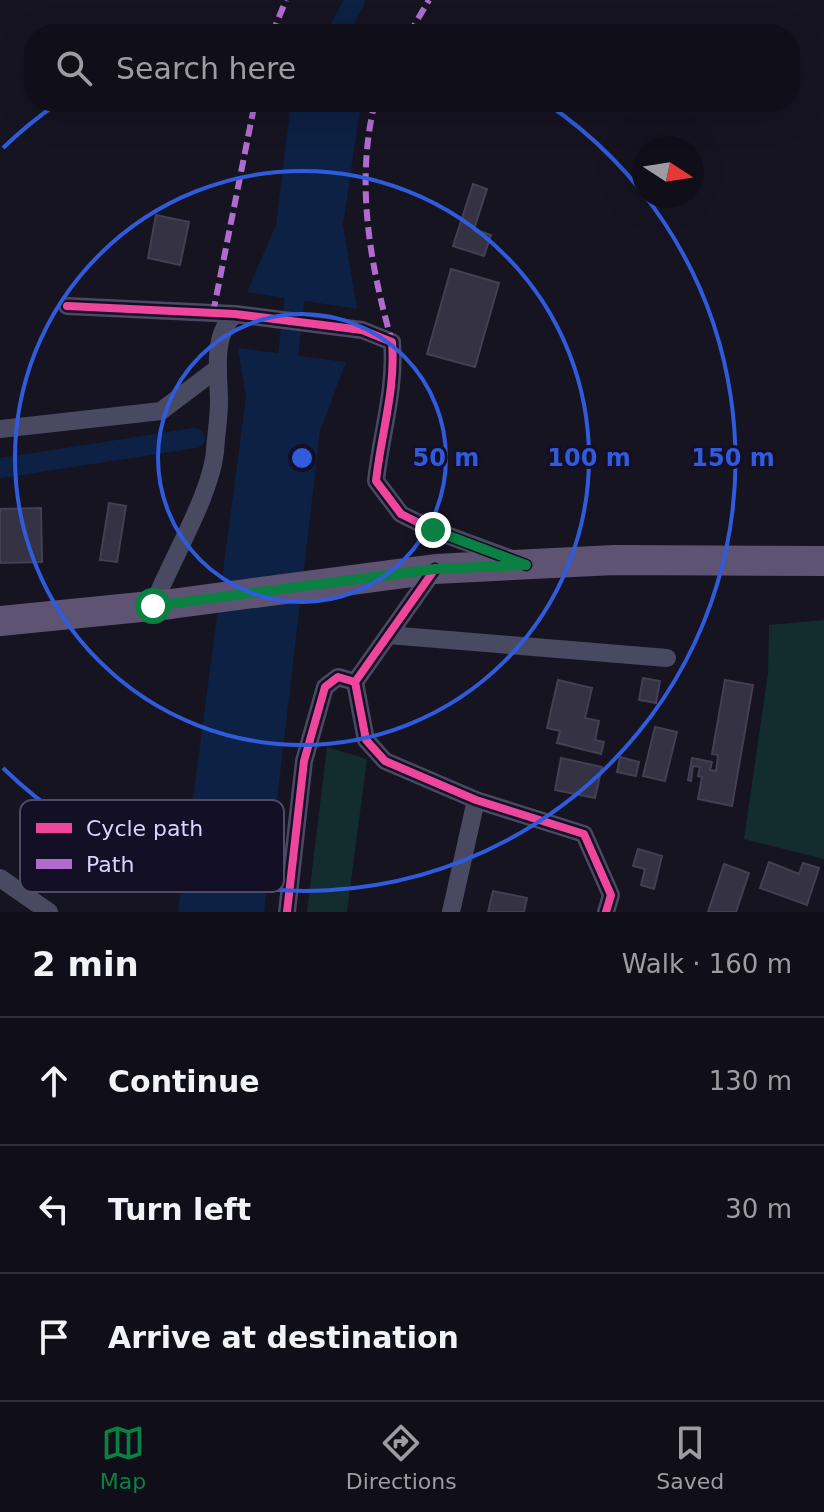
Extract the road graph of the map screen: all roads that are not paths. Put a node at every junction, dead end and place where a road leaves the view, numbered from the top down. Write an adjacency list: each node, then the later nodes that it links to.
1 (67, 306): 2 (street)
2 (235, 314): 3 (street); 6 (street)
3 (218, 368): 4 (street); 8 (street)
4 (0, 429)
5 (824, 561): 6 (main road)
6 (526, 565): 7 (main road)
7 (435, 569): 8 (main road); 10 (street)
8 (162, 605): 9 (main road)
9 (0, 621)
10 (388, 635): 11 (street); 12 (street)
11 (667, 658)
12 (355, 682): 13 (street); 18 (street)
13 (476, 800): 19 (street); 20 (street)
14 (0, 878): 15 (street)
15 (20, 892)
16 (20, 892): 17 (street)
17 (49, 912)
18 (287, 912)
19 (451, 912)
20 (606, 912)

